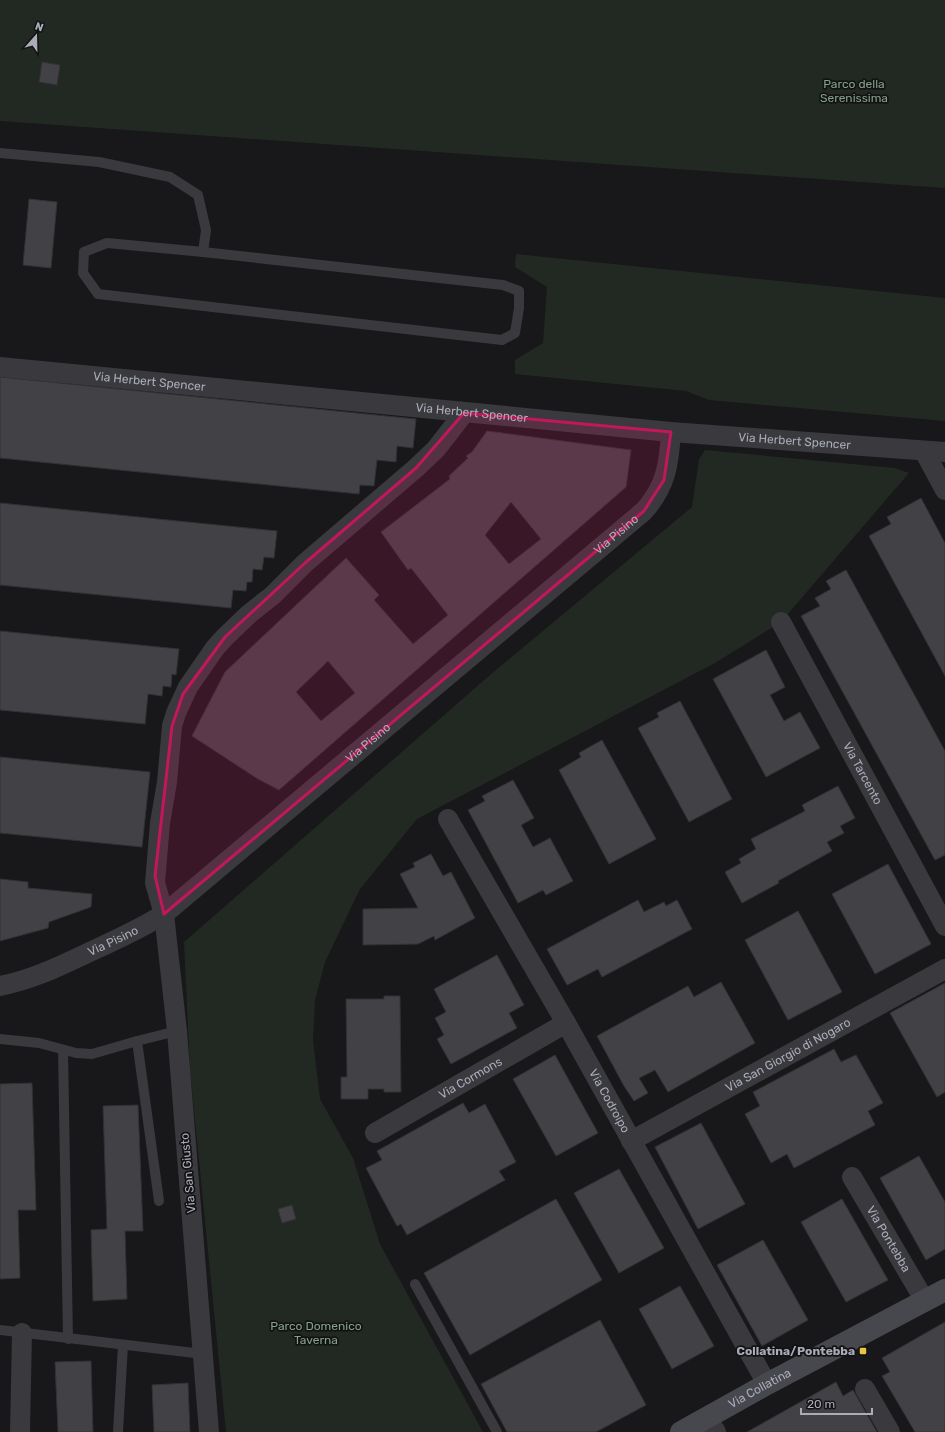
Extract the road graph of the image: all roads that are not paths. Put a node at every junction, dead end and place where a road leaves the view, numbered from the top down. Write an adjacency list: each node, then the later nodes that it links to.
1 (0, 153): 2 (lane)
2 (203, 252): 2 (lane)
3 (0, 367): 4 (street, Via Herbert Spencer)
4 (464, 413): 5 (street, Via Herbert Spencer); 11 (street, Via San Giusto)
5 (671, 432): 6 (street, Via Herbert Spencer); 11 (street, Via Pisino)
6 (924, 451): 7 (street, Via Herbert Spencer); 8 (street)
7 (945, 452)
8 (945, 490)
9 (781, 622): 12 (street, Via Tarcento)
10 (448, 819): 15 (street, Via Codroipo)
11 (164, 914): 14 (street, Via Pisino); 16 (street, Via San Giusto)
12 (945, 926)
13 (945, 969): 21 (street, Via San Giorgio di Nogaro)
14 (0, 986)
15 (566, 1023): 20 (street, Via Cormons); 21 (street, Via Codroipo)
16 (177, 1031): 18 (lane); 31 (street, Via San Giusto)
17 (0, 1038): 19 (lane)
18 (137, 1040): 19 (lane); 23 (lane)
19 (63, 1050): 29 (lane)
20 (375, 1133)
21 (631, 1141): 32 (street, Via Codroipo)
22 (852, 1177): 26 (street, Via Pontebba)
23 (159, 1201)
24 (415, 1284): 38 (lane)
25 (945, 1290): 26 (street, Via Collatina)
26 (925, 1301): 32 (street, Via Collatina)
27 (0, 1330): 28 (lane)
28 (22, 1333): 29 (lane); 35 (street)
29 (68, 1339): 30 (lane)
30 (123, 1345): 31 (lane); 36 (lane)
31 (203, 1354): 37 (street, Via San Giusto)
32 (767, 1384): 34 (street, Via Collatina)
33 (865, 1389): 40 (street)
34 (712, 1425): 39 (street, Via Collatina)
35 (20, 1432)
36 (118, 1432)
37 (209, 1432)
38 (497, 1432)
39 (681, 1432)
40 (890, 1432)

